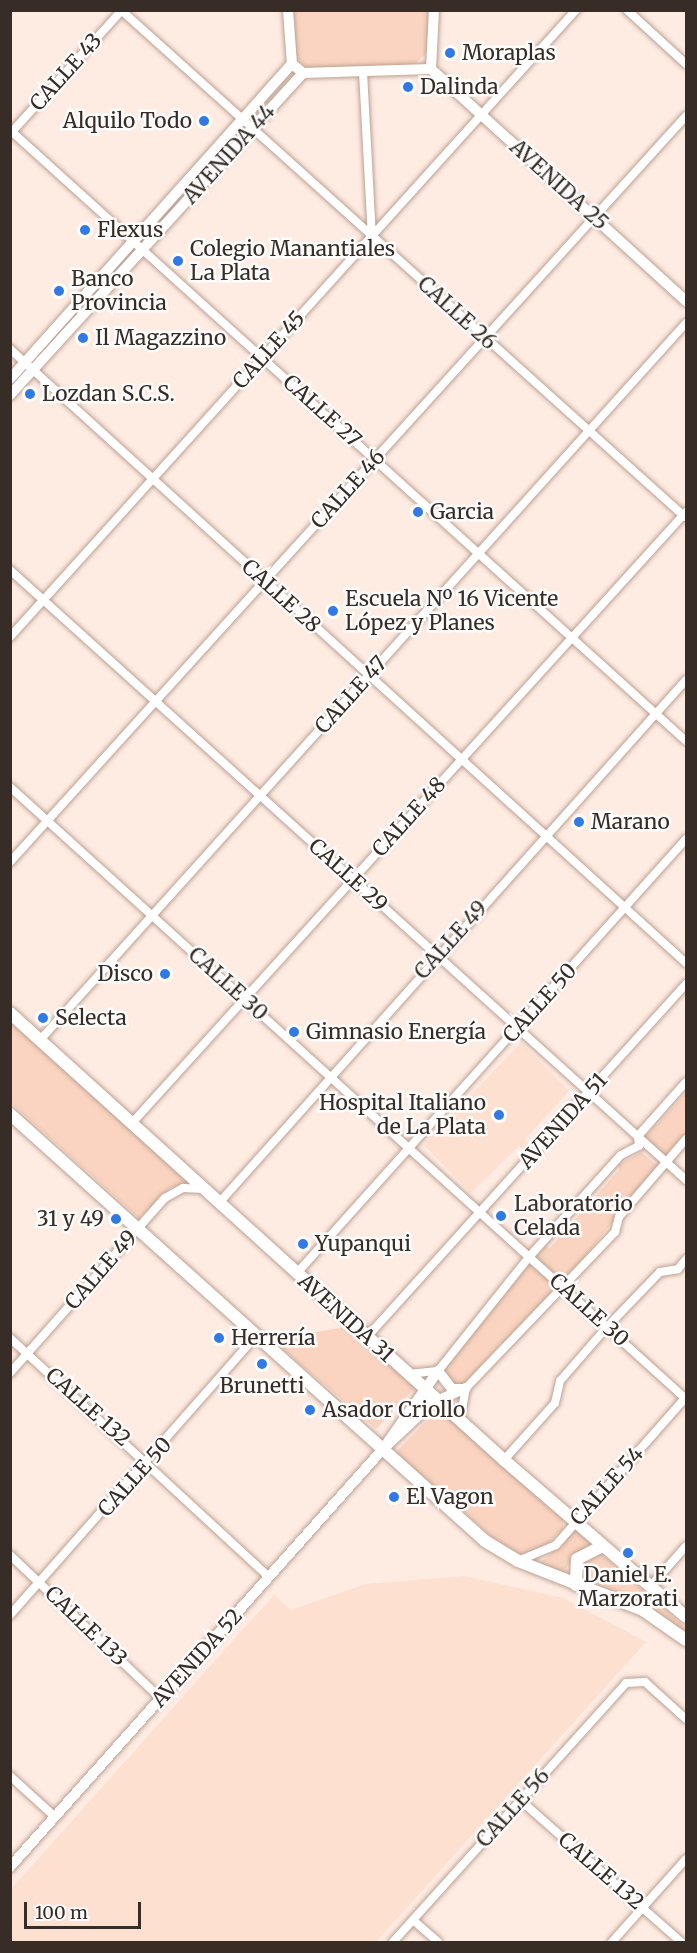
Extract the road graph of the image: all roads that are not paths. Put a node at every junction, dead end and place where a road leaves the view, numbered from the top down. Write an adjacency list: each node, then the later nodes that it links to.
1 (133, 10): 6 (street)
2 (288, 10): 7 (main road)
3 (434, 10): 9 (main road)
4 (576, 10): 12 (street, CALLE 45)
5 (627, 10): 8 (street)
6 (122, 11): 14 (street, CALLE 26); 15 (street, CALLE 43)
7 (292, 64): 11 (main road); 14 (main road, AVENIDA 44)
8 (687, 64)
9 (433, 67): 10 (main road); 12 (main road, AVENIDA 25)
10 (363, 72): 11 (main road); 17 (street)
11 (303, 74): 14 (main road, AVENIDA 44)
12 (483, 114): 16 (main road, AVENIDA 25); 17 (street, CALLE 45)
13 (687, 116): 16 (street, CALLE 46)
14 (248, 124): 17 (street, CALLE 26); 18 (main road, AVENIDA 44)
15 (11, 132): 18 (street, CALLE 27)
16 (596, 216): 19 (main road, AVENIDA 25); 20 (main road, AVENIDA 25); 22 (street, CALLE 46)
17 (372, 237): 22 (street, CALLE 26); 24 (street, CALLE 45)
18 (138, 245): 24 (street, CALLE 27); 25 (main road, AVENIDA 44)
19 (687, 294)
20 (687, 301)
21 (687, 323): 28 (street, CALLE 47)
22 (485, 338): 28 (street, CALLE 26); 29 (street, CALLE 46)
23 (10, 349): 25 (street, CALLE 28)
24 (263, 358): 29 (street, CALLE 27); 30 (street, CALLE 45)
25 (30, 366): 26 (main road, AVENIDA 44); 27 (main road, AVENIDA 44); 30 (street, CALLE 28)
26 (10, 379)
27 (10, 395)
28 (589, 431): 31 (street, CALLE 26); 32 (street, CALLE 47)
29 (375, 459): 32 (street, CALLE 27); 34 (street, CALLE 46)
30 (152, 480): 34 (street, CALLE 28); 35 (street, CALLE 45)
31 (685, 515): 37 (street, CALLE 48)
32 (479, 553): 37 (street, CALLE 27); 38 (street, CALLE 47)
33 (10, 570): 35 (street, CALLE 29)
34 (265, 581): 38 (street, CALLE 28); 40 (street, CALLE 46)
35 (44, 600): 36 (street, CALLE 45); 40 (street, CALLE 29)
36 (10, 637)
37 (572, 638): 41 (street, CALLE 27); 43 (street, CALLE 48)
38 (369, 675): 43 (street, CALLE 28); 45 (street, CALLE 47)
39 (687, 680): 41 (street, CALLE 49)
40 (156, 701): 45 (street, CALLE 29); 46 (street, CALLE 46)
41 (656, 713): 42 (street, CALLE 27); 47 (street, CALLE 49)
42 (687, 741)
43 (462, 759): 47 (street, CALLE 28); 50 (street, CALLE 48)
44 (10, 787): 46 (street, CALLE 30)
45 (261, 796): 50 (street, CALLE 29); 52 (street, CALLE 47)
46 (47, 821): 49 (street, CALLE 46); 52 (street, CALLE 30)
47 (546, 835): 51 (street, CALLE 28); 53 (street, CALLE 49)
48 (687, 839): 51 (street, CALLE 50)
49 (10, 862)
50 (353, 879): 53 (street, CALLE 29); 56 (street, CALLE 48)
51 (626, 907): 54 (street, CALLE 28); 58 (street, CALLE 50)
52 (152, 916): 56 (street, CALLE 30); 59 (street, CALLE 47)
53 (438, 956): 58 (street, CALLE 29); 60 (street, CALLE 49)
54 (687, 963)
55 (687, 984): 62 (street, AVENIDA 51)
56 (245, 999): 60 (street, CALLE 30); 64 (street, CALLE 48)
57 (10, 1013): 59 (highway, AVENIDA 31)
58 (518, 1027): 62 (street, CALLE 29); 67 (street, CALLE 50)
59 (40, 1040): 64 (highway, AVENIDA 31)
60 (329, 1076): 67 (street, CALLE 30); 71 (street, CALLE 49)
61 (687, 1082): 65 (street, AVENIDA 52)
62 (589, 1092): 65 (street, CALLE 29); 72 (street, AVENIDA 51)
63 (13, 1121): 73 (highway)
64 (132, 1123): 70 (highway, AVENIDA 31)
65 (638, 1136): 68 (street, CALLE 29); 74 (street, AVENIDA 52)
66 (687, 1139): 68 (street, AVENIDA 52)
67 (411, 1146): 72 (street, CALLE 30); 76 (street, CALLE 50)
68 (666, 1162): 69 (street, CALLE 29); 77 (street, AVENIDA 52)
69 (687, 1180)
70 (204, 1189): 71 (highway, AVENIDA 31); 73 (street, CALLE 49)
71 (219, 1203): 76 (highway, AVENIDA 31)
72 (480, 1212): 74 (street, CALLE 30); 80 (street, AVENIDA 51)
73 (138, 1228): 79 (highway); 82 (street, CALLE 49)
74 (529, 1257): 77 (street, CALLE 30); 83 (street, AVENIDA 52)
75 (687, 1259): 78 (street)
76 (297, 1273): 80 (highway, AVENIDA 31)
77 (564, 1288): 78 (street, CALLE 30); 86 (street, AVENIDA 52)
78 (607, 1327): 88 (street, CALLE 30); 92 (street)
79 (256, 1336): 91 (highway); 93 (street, CALLE 50)
80 (367, 1337): 85 (highway, AVENIDA 31)
81 (10, 1338): 82 (street, CALLE 132)
82 (28, 1354): 84 (street, CALLE 49); 93 (street, CALLE 132)
83 (438, 1371): 85 (street); 86 (main road); 87 (main road, AVENIDA 52)
84 (10, 1373)
85 (408, 1374): 87 (highway, AVENIDA 31)
86 (466, 1388): 89 (main road, AVENIDA 52); 90 (street)
87 (427, 1391): 89 (highway, AVENIDA 31); 91 (main road, AVENIDA 52)
88 (686, 1398): 94 (street, CALLE 54)
89 (438, 1400): 90 (highway, AVENIDA 31); 91 (main road, AVENIDA 52)
90 (460, 1421): 92 (highway, AVENIDA 31)
91 (383, 1449): 98 (highway); 99 (main road, AVENIDA 52)
92 (504, 1460): 94 (highway, AVENIDA 31)
93 (149, 1463): 99 (street, CALLE 132); 100 (street, CALLE 50)
94 (574, 1523): 95 (highway, AVENIDA 31); 98 (street, CALLE 54)
95 (603, 1546): 101 (highway); 102 (highway, AVENIDA 31)
96 (687, 1546): 102 (street)
97 (10, 1555): 100 (street, CALLE 133)
98 (518, 1561): 101 (highway)
99 (269, 1577): 106 (main road, AVENIDA 52)
100 (40, 1582): 103 (street, CALLE 50); 106 (street, CALLE 133)
101 (576, 1585): 105 (highway)
102 (651, 1586): 104 (highway, AVENIDA 31)
103 (10, 1615)
104 (687, 1617)
105 (687, 1640)
106 (161, 1699): 110 (main road, AVENIDA 52)
107 (687, 1719): 109 (street, CALLE 56)
108 (10, 1776): 110 (street)
109 (520, 1800): 113 (street, CALLE 132); 114 (street, CALLE 56)
110 (55, 1817): 112 (main road, AVENIDA 52)
111 (687, 1859): 113 (street)
112 (10, 1867)
113 (643, 1908): 117 (street); 118 (street, CALLE 132)
114 (413, 1920): 115 (street, CALLE 56); 116 (street)
115 (393, 1942)
116 (438, 1942)
117 (612, 1942)
118 (681, 1942)

